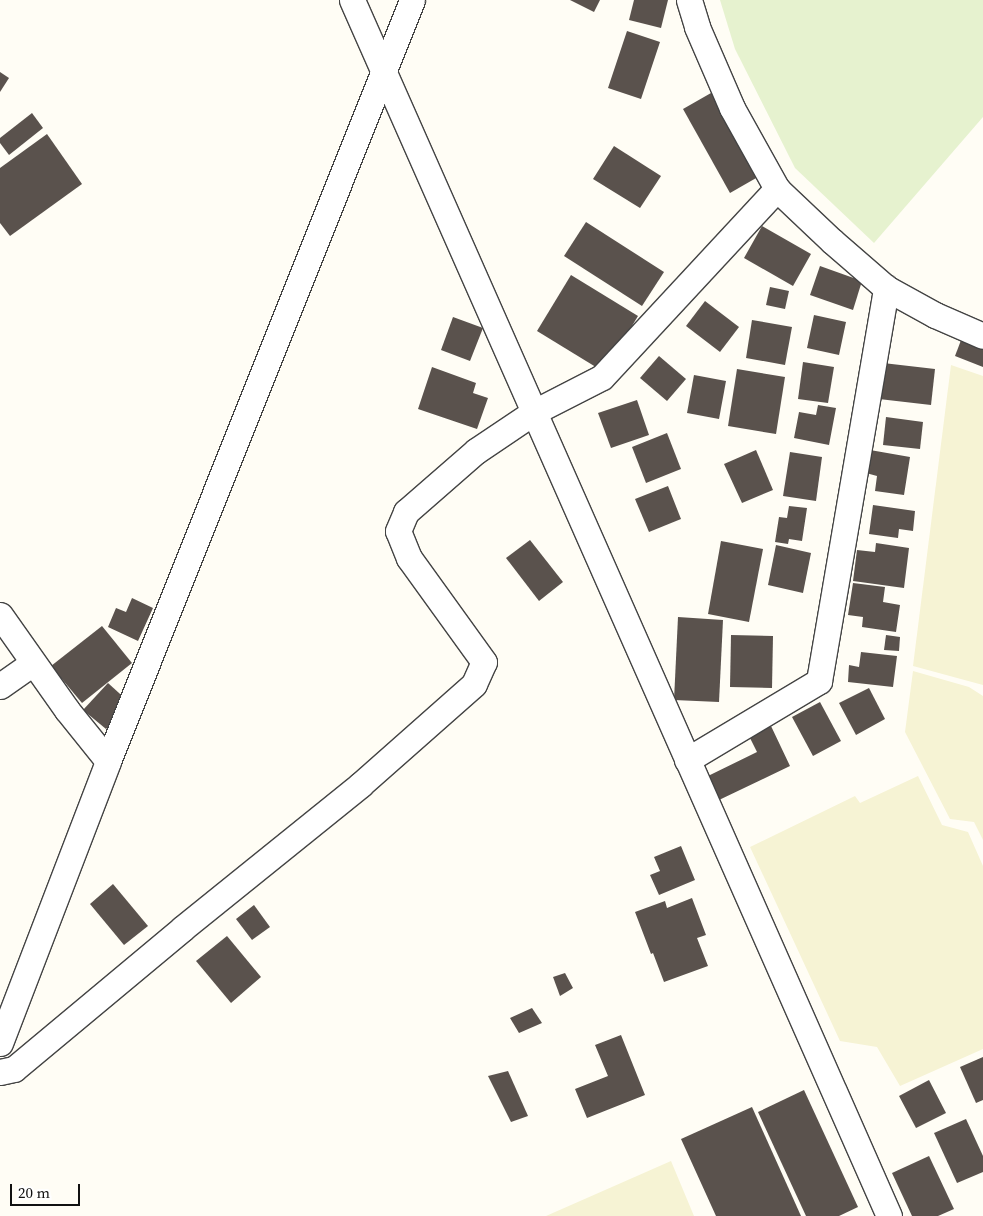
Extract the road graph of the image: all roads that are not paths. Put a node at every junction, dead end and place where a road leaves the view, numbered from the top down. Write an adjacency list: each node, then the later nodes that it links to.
1 (352, 0): 4 (street)
2 (412, 0): 4 (street)
3 (689, 0): 5 (street)
4 (383, 71): 8 (street); 13 (street)
5 (777, 189): 6 (street); 8 (street)
6 (886, 288): 7 (street); 12 (street)
7 (983, 336)
8 (534, 412): 12 (street); 15 (street)
9 (0, 615): 10 (street)
10 (33, 663): 11 (street); 13 (street)
11 (0, 686)
12 (686, 760): 16 (street)
13 (108, 761): 14 (street)
14 (0, 1043)
15 (0, 1072)
16 (889, 1216)

